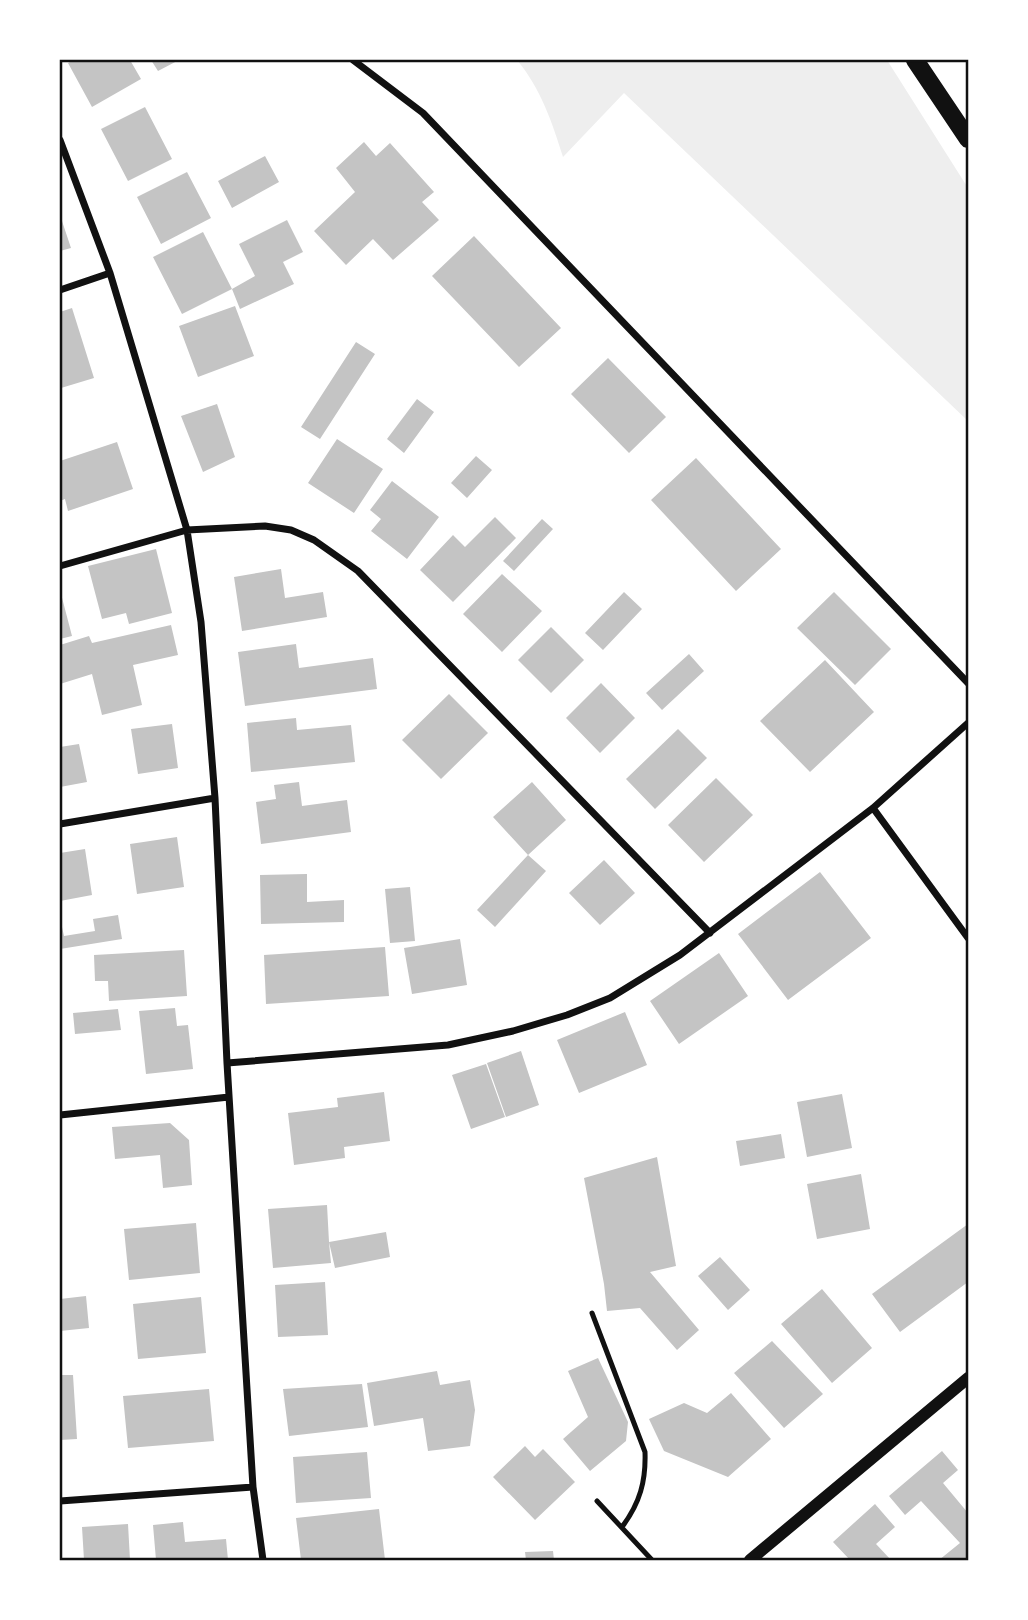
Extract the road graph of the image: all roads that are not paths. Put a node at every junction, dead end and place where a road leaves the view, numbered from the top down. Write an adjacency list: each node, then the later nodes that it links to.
1 (353, 60): 9 (street)
2 (915, 60): 3 (main road)
3 (968, 139)
4 (60, 140): 5 (street)
5 (110, 273): 6 (street); 7 (street)
6 (60, 290)
7 (187, 530): 8 (street); 11 (street); 14 (street)
8 (60, 566)
9 (968, 682)
10 (968, 723): 12 (street)
11 (215, 798): 13 (street); 16 (street)
12 (873, 808): 14 (street); 15 (street)
13 (60, 824)
14 (710, 933): 16 (street)
15 (968, 938)
16 (227, 1063): 17 (street)
17 (229, 1097): 18 (street); 21 (street)
18 (60, 1115)
19 (592, 1313): 24 (lane)
20 (968, 1378): 27 (street)
21 (253, 1487): 22 (street); 25 (street)
22 (60, 1501)
23 (597, 1501): 24 (lane)
24 (622, 1527): 26 (lane)
25 (264, 1560)
26 (652, 1560)
27 (750, 1560)

